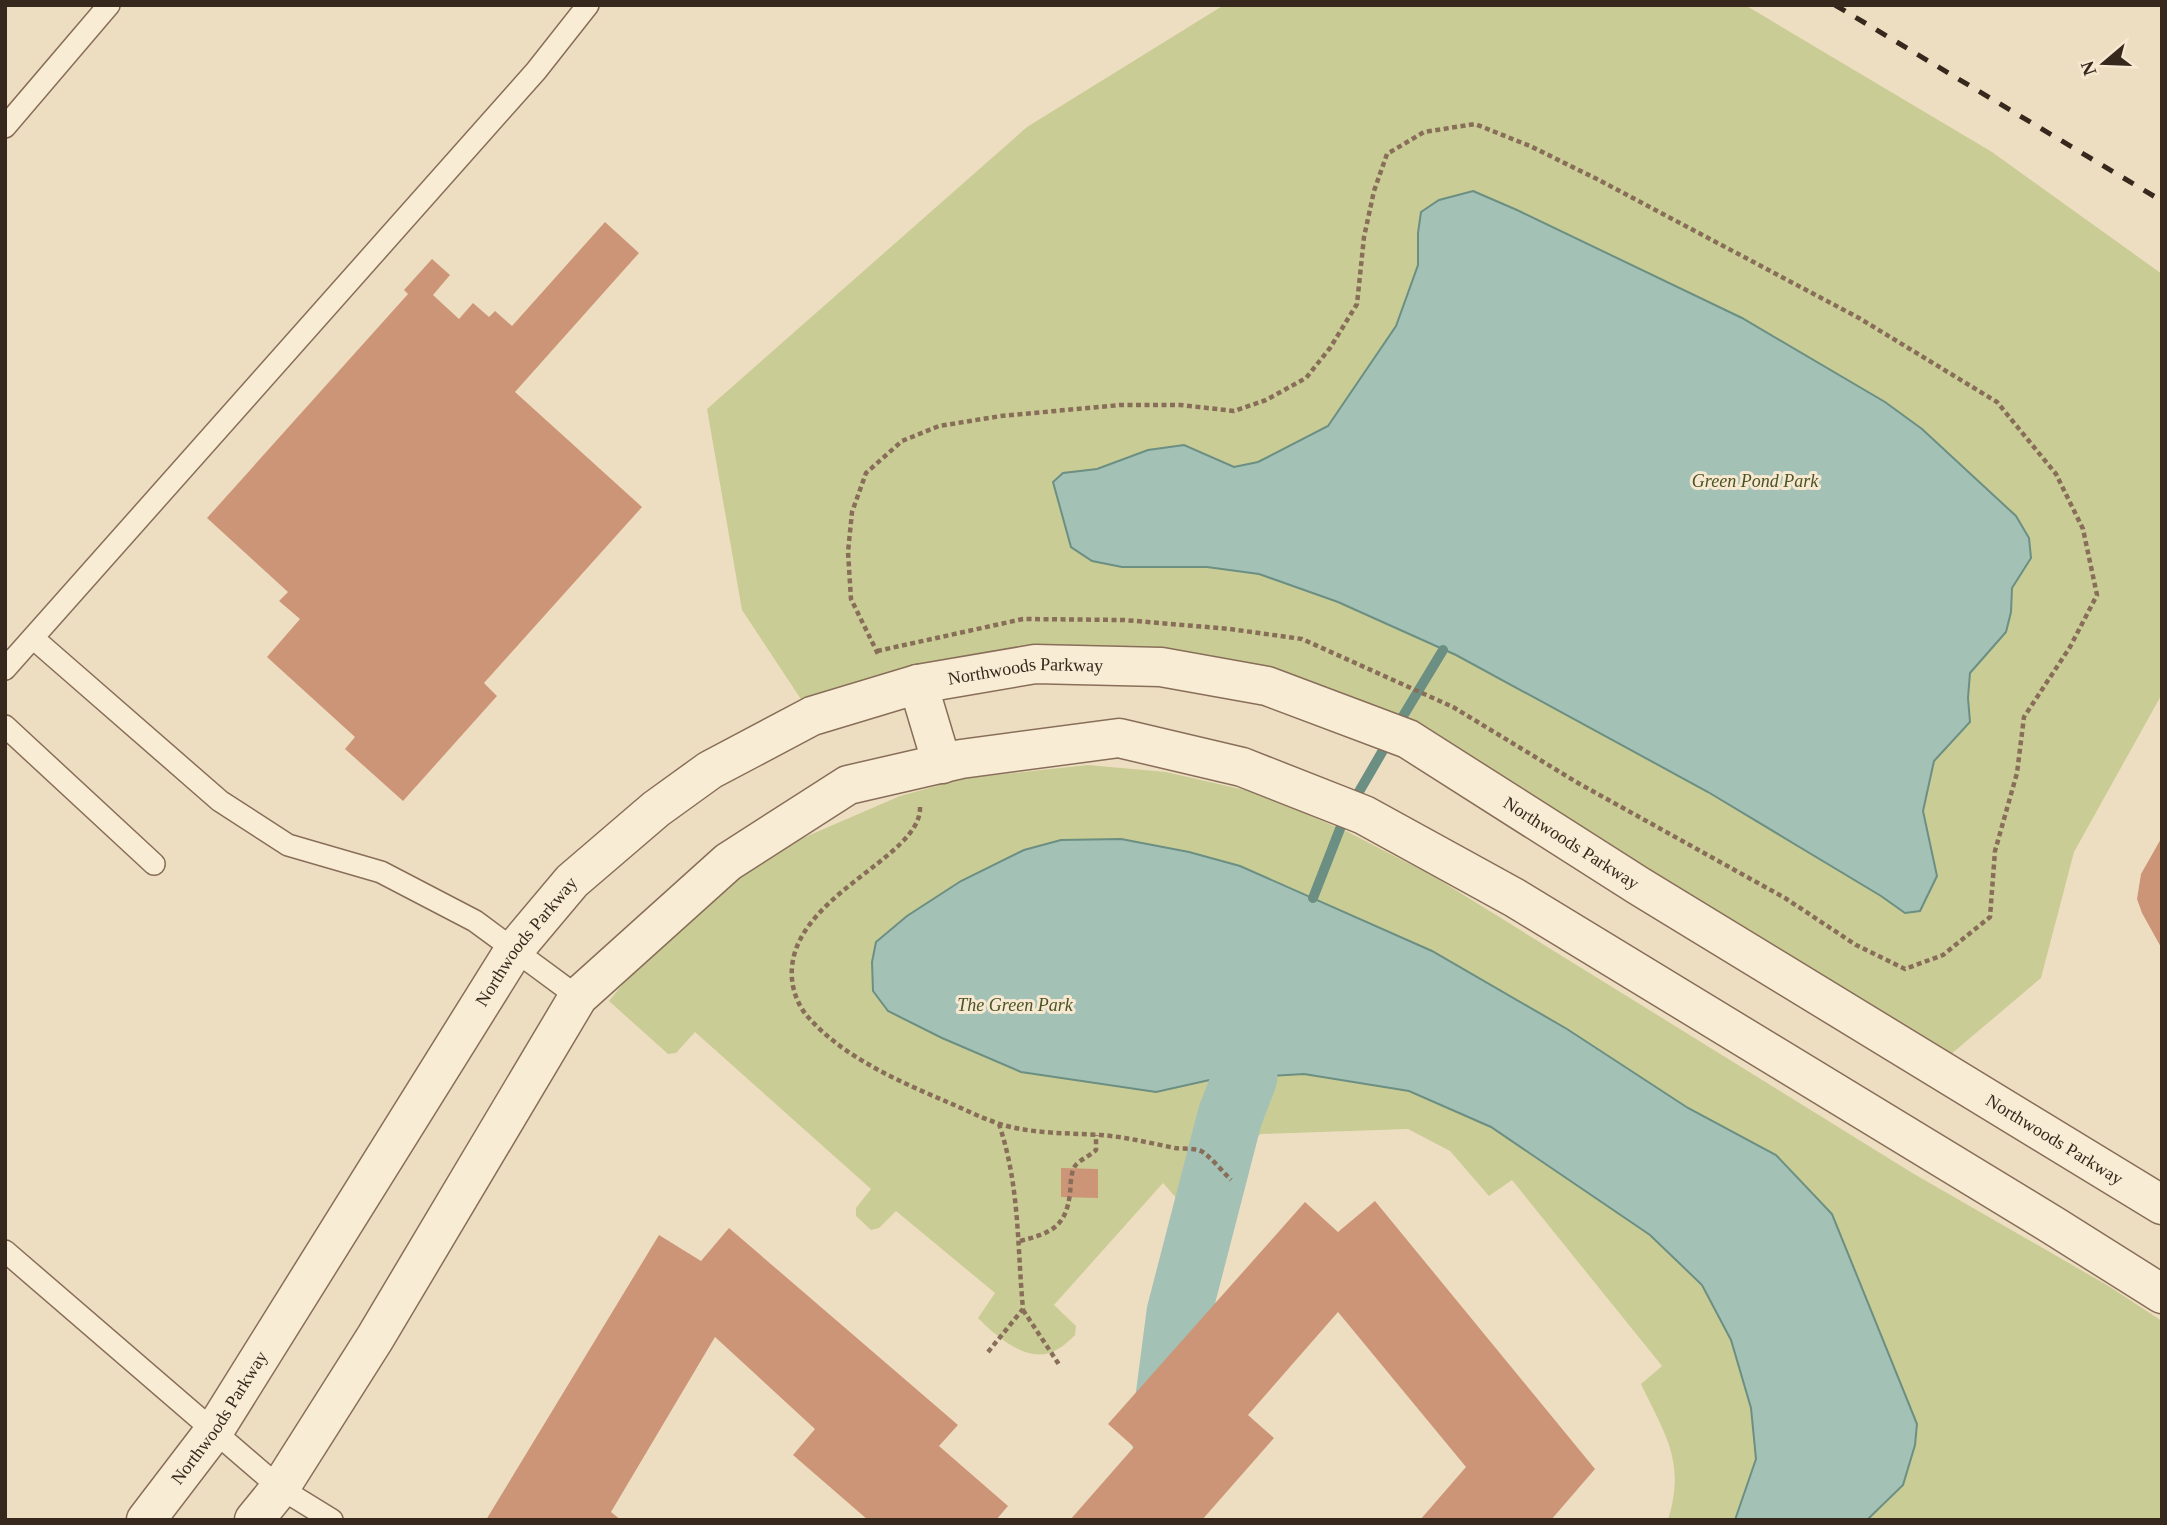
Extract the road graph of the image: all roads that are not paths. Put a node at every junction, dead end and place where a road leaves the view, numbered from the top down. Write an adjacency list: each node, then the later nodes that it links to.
1 (109, 5): 3 (lane)
2 (588, 5): 4 (lane)
3 (5, 127)
4 (33, 638): 5 (lane); 10 (lane)
5 (5, 669)
6 (918, 684): 8 (street); 10 (street, Northwoods Parkway); 12 (street, Northwoods Parkway)
7 (5, 726): 9 (lane)
8 (942, 764): 11 (street); 14 (street)
9 (153, 864)
10 (514, 950): 11 (lane); 15 (street, Northwoods Parkway)
11 (578, 997): 16 (street)
12 (2162, 1205)
13 (5, 1251): 15 (lane)
14 (2162, 1294)
15 (214, 1431): 16 (lane); 17 (street, Northwoods Parkway)
16 (280, 1488): 18 (street); 19 (lane)
17 (146, 1520)
18 (254, 1520)
19 (332, 1520)

